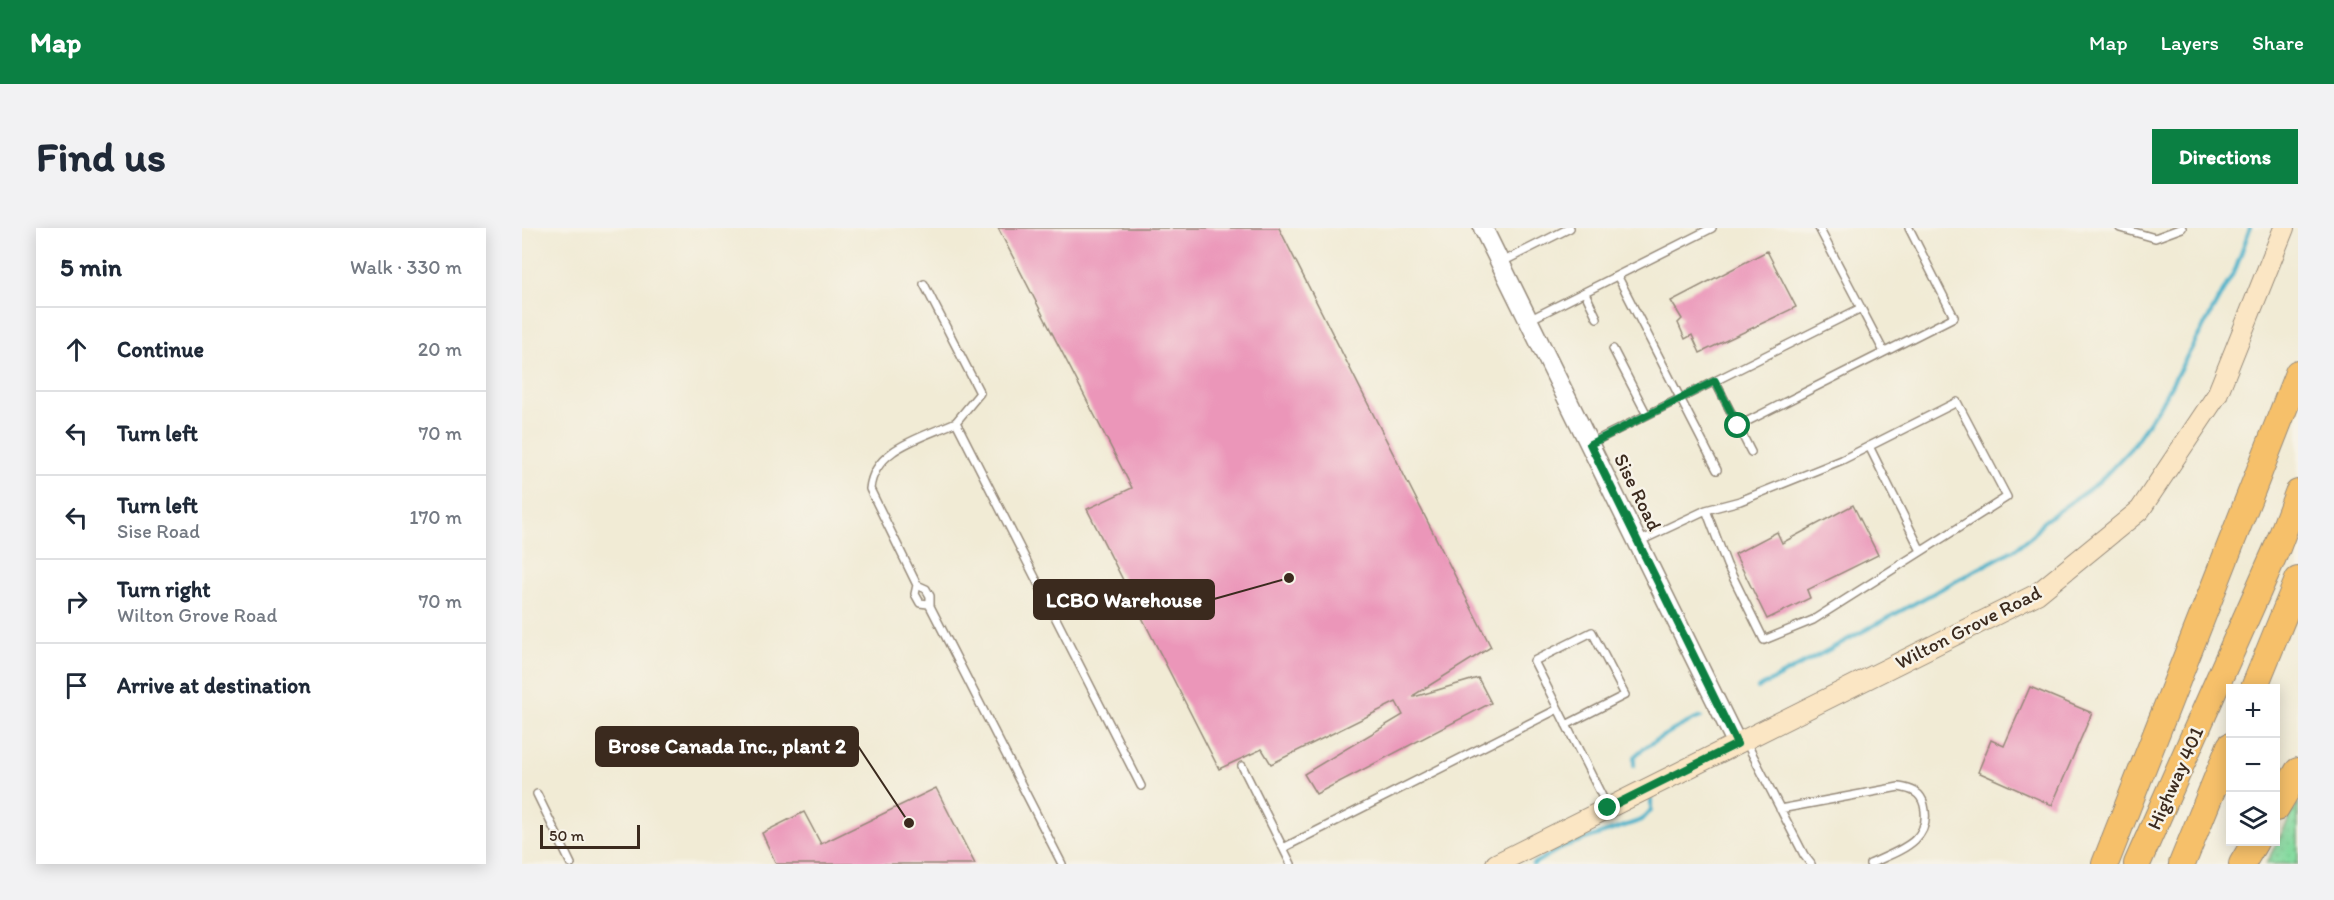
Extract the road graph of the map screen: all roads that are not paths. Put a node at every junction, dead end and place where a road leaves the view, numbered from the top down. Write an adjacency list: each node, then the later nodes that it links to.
1 (1483, 228): 9 (street, Sise Road)
2 (1570, 228): 9 (lane)
3 (1712, 228): 10 (lane)
4 (1819, 228): 13 (lane)
5 (1909, 228): 17 (lane)
6 (2120, 228): 8 (lane)
7 (2284, 228): 36 (main road, Wilton Grove Road)
8 (2179, 229)
9 (1500, 262): 15 (street, Sise Road)
10 (1617, 277): 12 (lane); 20 (lane)
11 (924, 284): 22 (lane)
12 (1585, 292): 14 (lane); 15 (lane)
13 (1861, 308): 17 (lane); 19 (lane)
14 (1597, 318)
15 (1529, 320): 24 (street, Sise Road)
16 (1613, 349): 21 (lane)
17 (1884, 352): 23 (lane)
18 (2298, 373): 53 (highway)
19 (1715, 381): 20 (lane); 23 (lane)
20 (1680, 399): 21 (lane); 27 (lane)
21 (1647, 415): 24 (lane)
22 (956, 422): 40 (lane); 48 (lane)
23 (1738, 426): 26 (lane)
24 (1590, 444): 30 (street, Sise Road)
25 (1869, 446): 29 (lane); 31 (lane); 31 (lane)
26 (1751, 452)
27 (1717, 470)
28 (2298, 493): 54 (highway, Highway 401)
29 (1706, 510): 30 (lane); 31 (lane)
30 (1638, 542): 36 (street, Sise Road)
31 (1921, 551)
32 (2298, 580): 33 (highway)
33 (2256, 684)
34 (1558, 709): 35 (lane); 35 (lane); 46 (lane)
35 (1566, 725): 43 (lane)
36 (1741, 742): 43 (main road, Wilton Grove Road); 44 (lane)
37 (2226, 756): 55 (highway, Highway 401)
38 (1242, 766): 46 (lane)
39 (2298, 771): 42 (highway)
40 (1141, 786)
41 (537, 794): 47 (lane)
42 (2280, 801)
43 (1608, 808): 50 (main road, Wilton Grove Road)
44 (1780, 809): 51 (lane); 52 (lane)
45 (2253, 846): 56 (highway)
46 (1283, 848): 49 (lane)
47 (571, 864)
48 (1062, 864)
49 (1291, 864)
50 (1496, 864)
51 (1811, 864)
52 (1870, 864)
53 (2105, 864)
54 (2138, 864)
55 (2182, 864)
56 (2242, 864)

